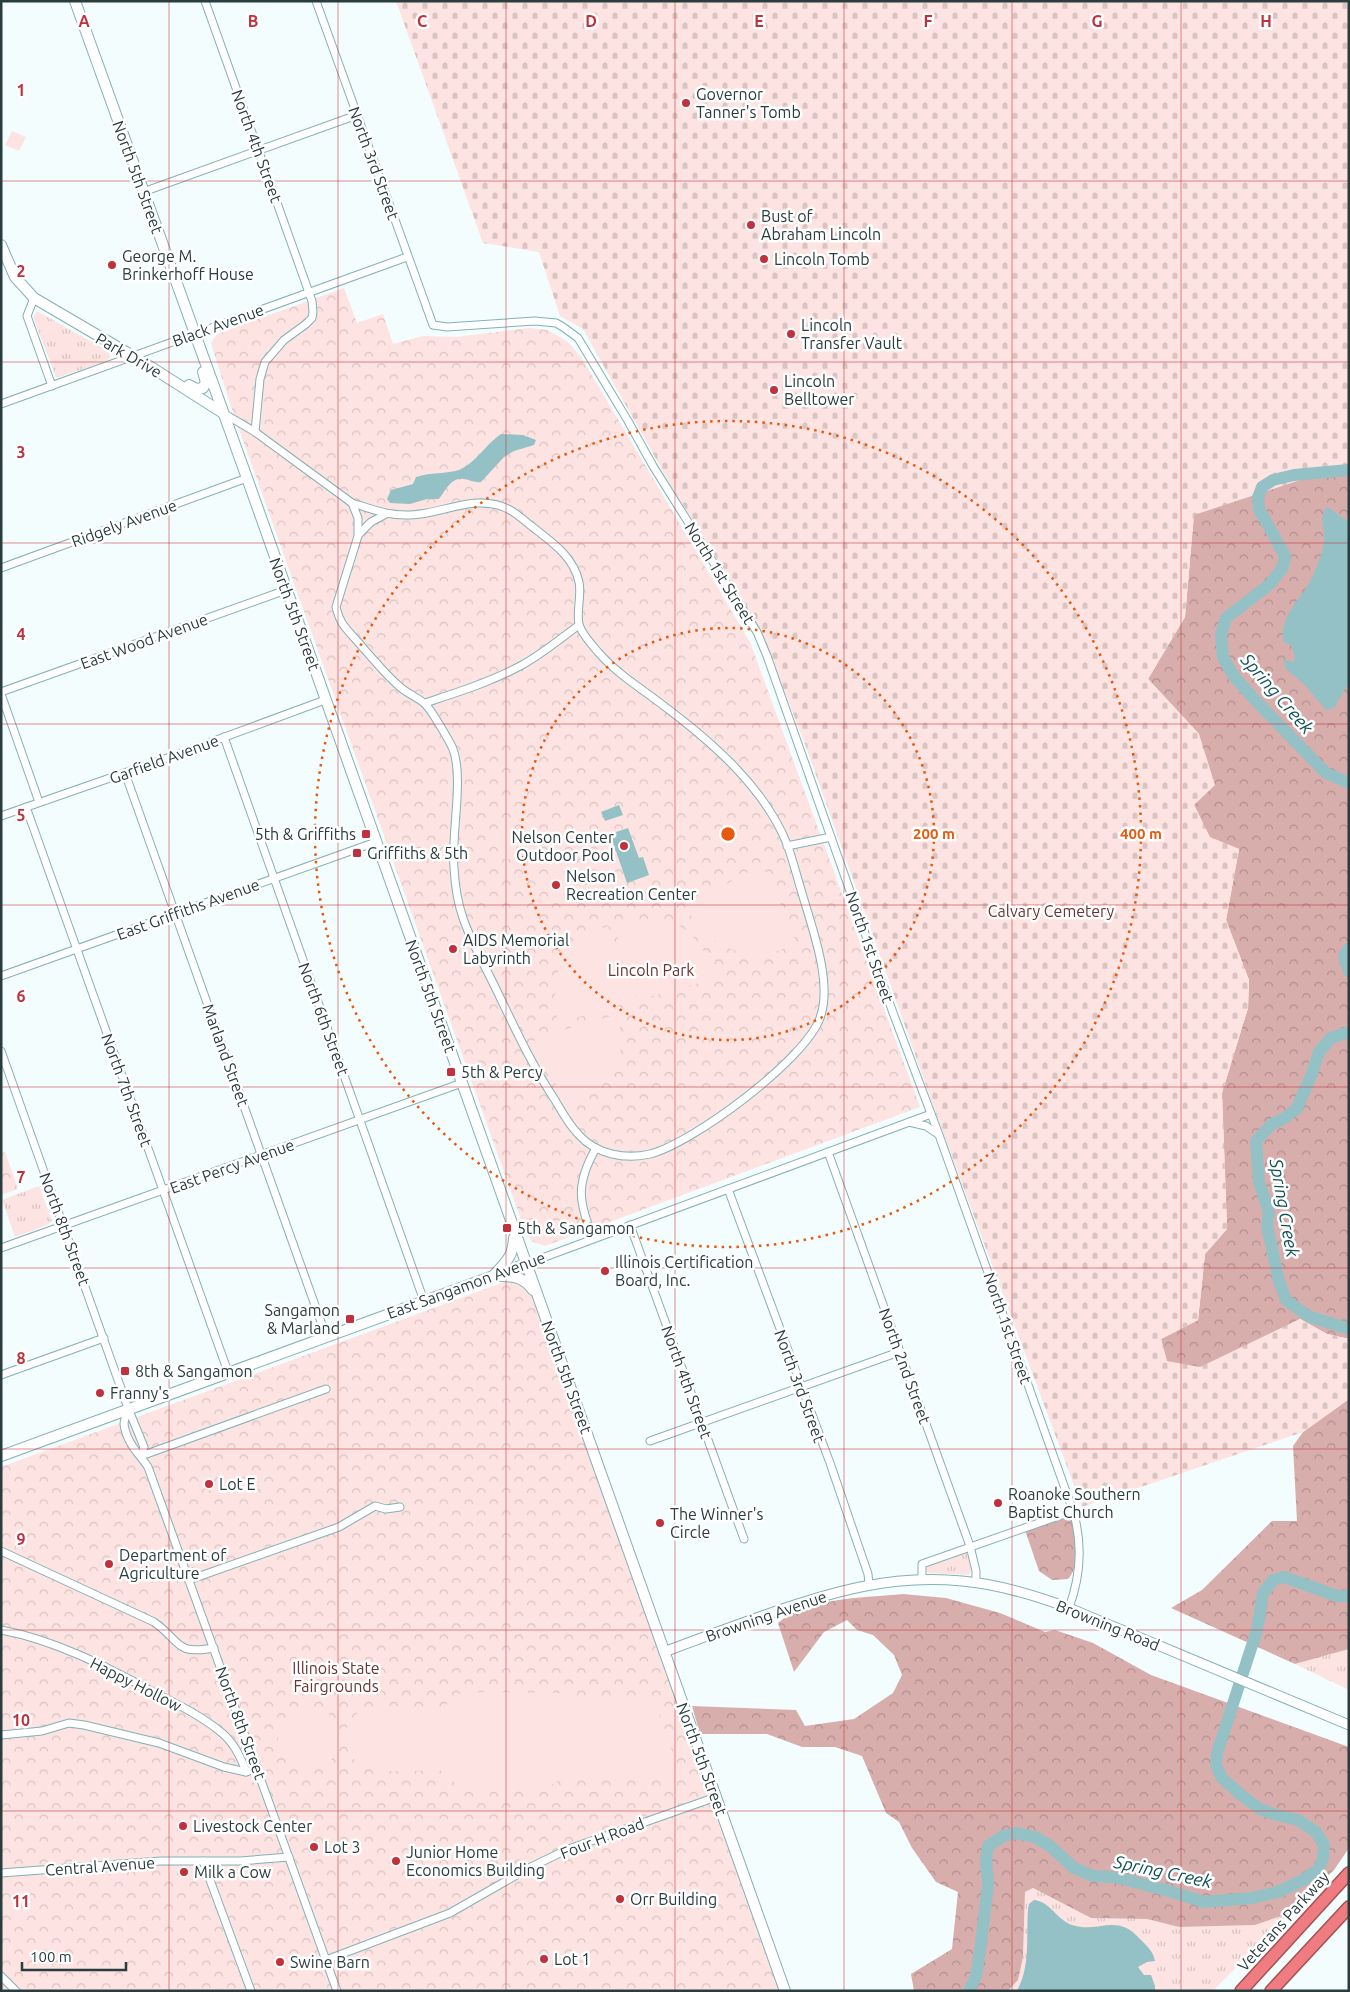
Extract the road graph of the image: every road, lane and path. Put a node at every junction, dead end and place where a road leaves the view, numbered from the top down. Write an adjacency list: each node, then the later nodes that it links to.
1 (75, 1): 6 (main road, North 5th Street)
2 (205, 1): 5 (street, North 4th Street)
3 (316, 1): 4 (street, North 3rd Street)
4 (357, 115): 5 (street); 8 (street, North 3rd Street)
5 (258, 150): 6 (street); 9 (street, North 4th Street)
6 (143, 192): 12 (main road, North 5th Street)
7 (1, 245): 10 (main road)
8 (407, 257): 9 (street, Black Avenue); 11 (street, North 3rd Street)
9 (309, 292): 12 (street, Black Avenue); 21 (street, North 4th Street)
10 (34, 298): 13 (main road, Park Drive); 16 (street)
11 (563, 327): 37 (street, North 1st Street)
12 (194, 334): 13 (street, Black Avenue); 14 (main road, North 5th Street)
13 (132, 356): 15 (main road, Park Drive); 16 (street, Black Avenue)
14 (205, 363): 15 (main road); 19 (main road, North 5th Street)
15 (165, 376): 17 (main road, Park Drive)
16 (52, 386): 18 (street, Black Avenue)
17 (199, 397): 19 (main road, Park Drive); 20 (main road)
18 (1, 404)
19 (223, 413): 20 (main road, North 5th Street); 21 (street)
20 (230, 431): 22 (main road, North 5th Street)
21 (255, 432): 23 (street)
22 (247, 478): 26 (street, Ridgely Avenue); 27 (main road, North 5th Street)
23 (352, 503): 24 (street); 25 (street)
24 (386, 514): 25 (street); 28 (street)
25 (358, 536): 31 (street)
26 (1, 568)
27 (286, 590): 29 (street, East Wood Avenue); 30 (main road, North 5th Street)
28 (579, 625): 31 (street); 39 (street)
29 (1, 693): 34 (street)
30 (325, 700): 32 (street, Garfield Avenue); 38 (main road, North 5th Street)
31 (425, 703): 50 (street)
32 (224, 737): 33 (street, Garfield Avenue); 40 (street, North 6th Street)
33 (126, 773): 34 (street, Garfield Avenue); 41 (street, Marland Street)
34 (40, 802): 35 (street, Garfield Avenue)
35 (26, 807): 36 (street, Garfield Avenue); 42 (street, North 7th Street)
36 (1, 816)
37 (832, 837): 39 (street); 46 (street, North 1st Street)
38 (376, 842): 40 (street, East Griffiths Avenue); 45 (main road, North 5th Street)
39 (788, 846): 50 (street)
40 (273, 878): 41 (street, East Griffiths Avenue); 47 (street, North 6th Street)
41 (176, 914): 42 (street, East Griffiths Avenue); 52 (street, Marland Street)
42 (77, 950): 43 (street, East Griffiths Avenue); 54 (street, North 7th Street)
43 (1, 976)
44 (1, 1050): 56 (street, North 8th Street)
45 (462, 1083): 47 (street, East Percy Avenue); 57 (main road, North 5th Street)
46 (931, 1114): 48 (street, East Sangamon Avenue); 49 (street, North 1st Street)
47 (360, 1120): 52 (street, East Percy Avenue); 63 (street, North 6th Street)
48 (909, 1122): 49 (street); 51 (street, East Sangamon Avenue)
49 (939, 1135): 77 (street, North 1st Street)
50 (596, 1148): 58 (street)
51 (828, 1152): 53 (street, East Sangamon Avenue); 66 (street, North 2nd Street)
52 (261, 1155): 54 (street, East Percy Avenue); 64 (street, Marland Street)
53 (728, 1189): 55 (street, East Sangamon Avenue); 69 (street, North 3rd Street)
54 (163, 1192): 56 (street, East Percy Avenue); 67 (street, North 7th Street)
55 (630, 1225): 58 (street, East Sangamon Avenue); 72 (street, North 4th Street)
56 (64, 1226): 59 (street, East Percy Avenue); 65 (street, North 8th Street)
57 (515, 1233): 60 (main road, North 5th Street); 61 (main road)
58 (593, 1238): 60 (street, East Sangamon Avenue)
59 (1, 1248)
60 (526, 1264): 61 (main road, East Sangamon Avenue); 62 (main road, North 5th Street)
61 (492, 1276): 62 (main road); 63 (main road, East Sangamon Avenue)
62 (537, 1294): 88 (main road, North 5th Street)
63 (424, 1301): 64 (main road, East Sangamon Avenue)
64 (326, 1336): 67 (main road, East Sangamon Avenue)
65 (104, 1338): 68 (street); 71 (street, North 8th Street)
66 (899, 1352): 69 (street); 79 (street, North 2nd Street)
67 (228, 1372): 71 (main road, East Sangamon Avenue)
68 (1, 1375)
69 (800, 1387): 72 (street); 84 (street, North 3rd Street)
70 (326, 1390): 75 (street)
71 (128, 1408): 74 (main road, East Sangamon Avenue); 75 (street, North 8th Street); 75 (street, North 8th Street)
72 (702, 1423): 73 (street); 78 (street, North 4th Street)
73 (650, 1441)
74 (1, 1456)
75 (141, 1456): 82 (street, North 8th Street)
76 (400, 1508): 82 (street)
77 (1073, 1511): 79 (street); 85 (street, North 1st Street)
78 (744, 1538)
79 (970, 1546): 81 (street); 83 (street, North 2nd Street)
80 (1, 1551): 87 (street)
81 (922, 1579): 83 (street, Browning Road); 84 (street, Browning Road)
82 (189, 1580): 87 (street, North 8th Street)
83 (976, 1582): 85 (street, Browning Road)
84 (869, 1584): 88 (street, Browning Avenue)
85 (1069, 1608): 89 (street, Browning Road)
86 (1, 1630): 92 (street, Happy Hollow)
87 (214, 1648): 91 (street, North 8th Street)
88 (664, 1652): 93 (main road, North 5th Street)
89 (1349, 1724)
90 (1, 1735): 92 (street)
91 (258, 1768): 92 (street); 94 (street, North 8th Street)
92 (246, 1772)
93 (716, 1797): 101 (street, Four H Road); 106 (main road, North 5th Street)
94 (289, 1857): 95 (street, Central Avenue); 101 (street, North 8th Street)
95 (203, 1861): 96 (street, Central Avenue); 104 (street)
96 (1, 1873)
97 (1349, 1873): 107 (highway, Veterans Parkway)
98 (1349, 1902): 100 (highway)
99 (1349, 1907): 100 (highway)
100 (1332, 1926): 108 (highway)
101 (326, 1960): 105 (street, North 8th Street)
102 (1, 1976): 103 (street)
103 (16, 1991)
104 (251, 1991)
105 (338, 1991)
106 (785, 1991)
107 (1241, 1991)
108 (1271, 1991)

